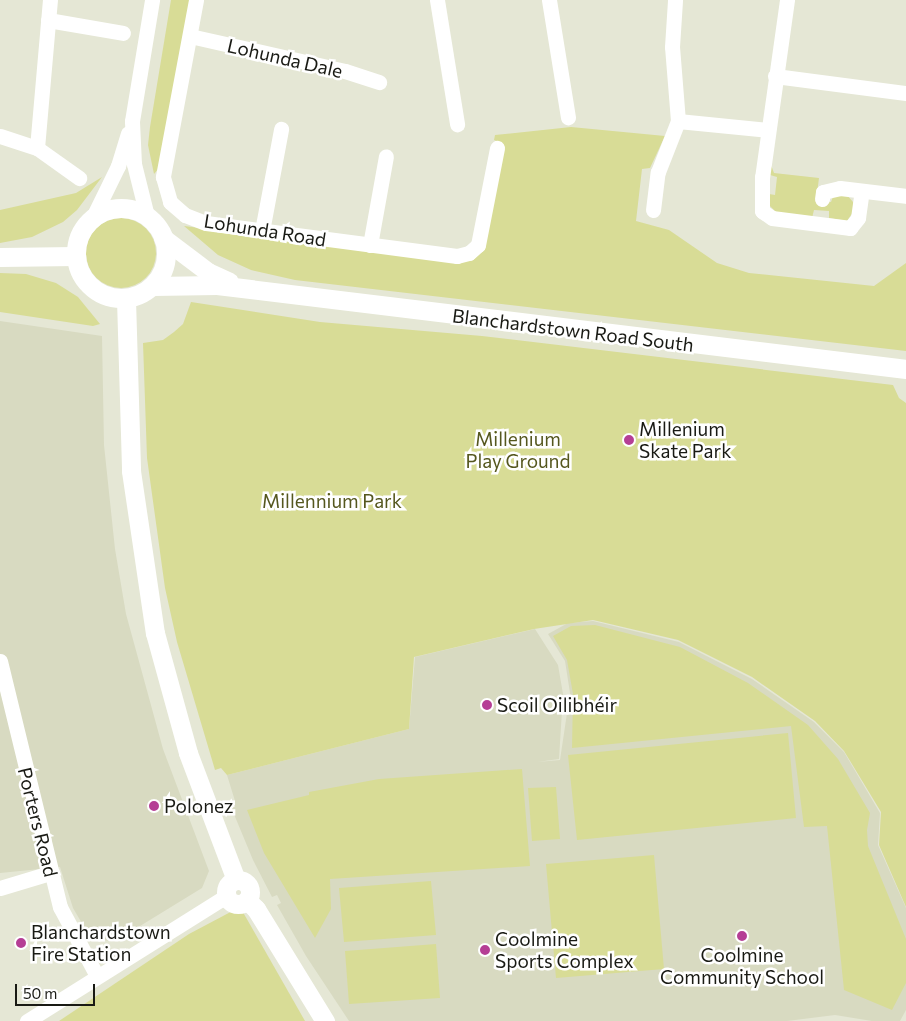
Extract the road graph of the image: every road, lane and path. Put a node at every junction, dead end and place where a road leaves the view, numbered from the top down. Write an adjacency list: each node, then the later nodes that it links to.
1 (50, 0): 8 (street)
2 (152, 0): 15 (street)
3 (196, 0): 10 (street, Lohunda Road)
4 (437, 0): 17 (street)
5 (549, 0): 14 (street)
6 (675, 0): 16 (street)
7 (786, 0): 11 (street)
8 (48, 20): 9 (street); 21 (street)
9 (123, 32)
10 (190, 36): 12 (street, Lohunda Dale); 31 (street, Lohunda Road)
11 (775, 76): 13 (street); 19 (street)
12 (379, 82)
13 (906, 94)
14 (568, 117)
15 (132, 121): 29 (street); 30 (street)
16 (678, 121): 19 (street); 28 (street)
17 (457, 124)
18 (281, 129): 31 (street)
19 (768, 130): 25 (street)
20 (0, 136): 21 (street)
21 (37, 148): 24 (street)
22 (497, 148): 33 (street, Lohunda Road)
23 (386, 156): 33 (street)
24 (79, 178)
25 (862, 191): 26 (street); 27 (street)
26 (906, 196)
27 (822, 199)
28 (652, 210)
29 (147, 216): 30 (main road); 32 (main road)
30 (93, 217): 34 (main road)
31 (262, 231): 33 (street, Lohunda Road)
32 (163, 238): 36 (main road); 37 (main road, Blanchardstown Road South)
33 (370, 245)
34 (75, 256): 35 (main road); 38 (main road)
35 (0, 257)
36 (153, 286): 37 (main road, Blanchardstown Road South); 38 (main road)
37 (241, 288): 39 (main road, Blanchardstown Road South)
38 (126, 299): 43 (main road)
39 (906, 369)
40 (0, 661): 41 (street, Porters Road)
41 (50, 873): 42 (street); 44 (street, Porters Road)
42 (0, 888)
43 (231, 888): 44 (street); 46 (main road)
44 (97, 976): 45 (street)
45 (27, 1021)
46 (325, 1021)

